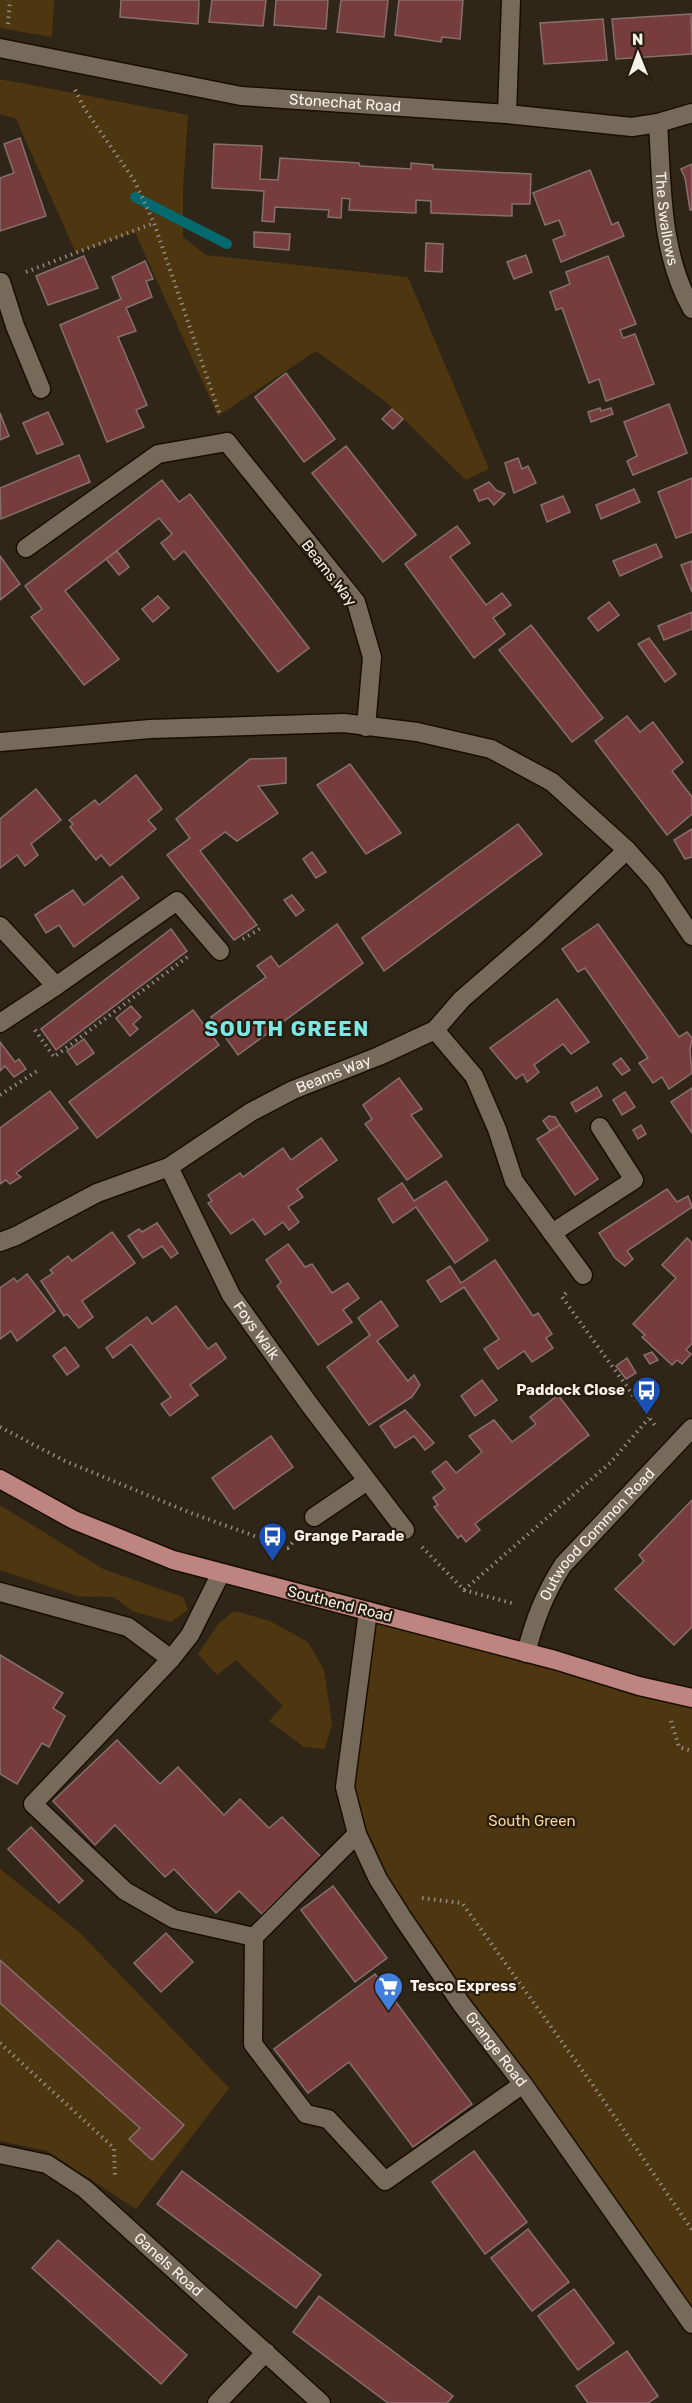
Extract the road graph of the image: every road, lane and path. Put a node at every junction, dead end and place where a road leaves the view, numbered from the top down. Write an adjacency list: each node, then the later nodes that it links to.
1 (511, 0): 5 (street)
2 (0, 48): 3 (street, Stonechat Road)
3 (61, 62): 5 (street, Stonechat Road); 7 (path)
4 (692, 113): 6 (street, Stonechat Road)
5 (507, 114): 6 (street, Stonechat Road)
6 (658, 123): 9 (street, The Swallows)
7 (154, 222): 8 (path); 12 (path)
8 (1, 282): 10 (street)
9 (692, 309)
10 (8, 329): 11 (street)
11 (41, 389)
12 (227, 442): 13 (street); 14 (street, Beams Way)
13 (26, 548)
14 (366, 727): 15 (street); 16 (street)
15 (0, 742)
16 (627, 850): 19 (street); 24 (street, Beams Way)
17 (0, 926): 21 (street)
18 (261, 928): 20 (path)
19 (692, 936)
20 (220, 951): 21 (street); 22 (path)
21 (56, 986): 22 (street)
22 (21, 1010): 23 (street)
23 (0, 1023)
24 (435, 1030): 28 (street, Beams Way); 29 (street)
25 (36, 1071): 26 (path)
26 (0, 1095)
27 (600, 1127): 29 (street)
28 (169, 1167): 30 (street, Beams Way); 37 (street, Foys Walk)
29 (552, 1233): 31 (street)
30 (0, 1242)
31 (583, 1275): 32 (path)
32 (649, 1418): 35 (path); 41 (path)
33 (0, 1427): 38 (path)
34 (692, 1428): 35 (street, Outwood Common Road)
35 (672, 1449): 44 (street, Outwood Common Road)
36 (0, 1479): 40 (main road, Southend Road)
37 (366, 1481): 38 (street); 39 (street, Foys Walk)
38 (315, 1517)
39 (405, 1530): 41 (path)
40 (221, 1573): 43 (main road, Southend Road); 46 (street)
41 (464, 1590): 44 (path)
42 (0, 1592): 46 (street)
43 (368, 1611): 45 (main road, Southend Road); 50 (street, Grange Road)
44 (538, 1611): 45 (street, Outwood Common Road)
45 (526, 1653): 47 (main road, Southend Road)
46 (171, 1659): 52 (street)
47 (662, 1691): 48 (main road, Southend Road); 49 (path)
48 (692, 1698)
49 (692, 1751)
50 (357, 1834): 51 (street, Grange Road); 52 (street)
51 (386, 1893): 54 (street, Grange Road); 57 (path)
52 (254, 1937): 54 (street)
53 (0, 2043): 56 (path)
54 (523, 2084): 58 (street, Grange Road)
55 (0, 2154): 56 (street, Ganels Road)
56 (115, 2216): 59 (street, Ganels Road)
57 (692, 2230)
58 (692, 2324)
59 (266, 2352): 60 (street); 61 (street, Ganels Road)
60 (217, 2403)
61 (321, 2403)

